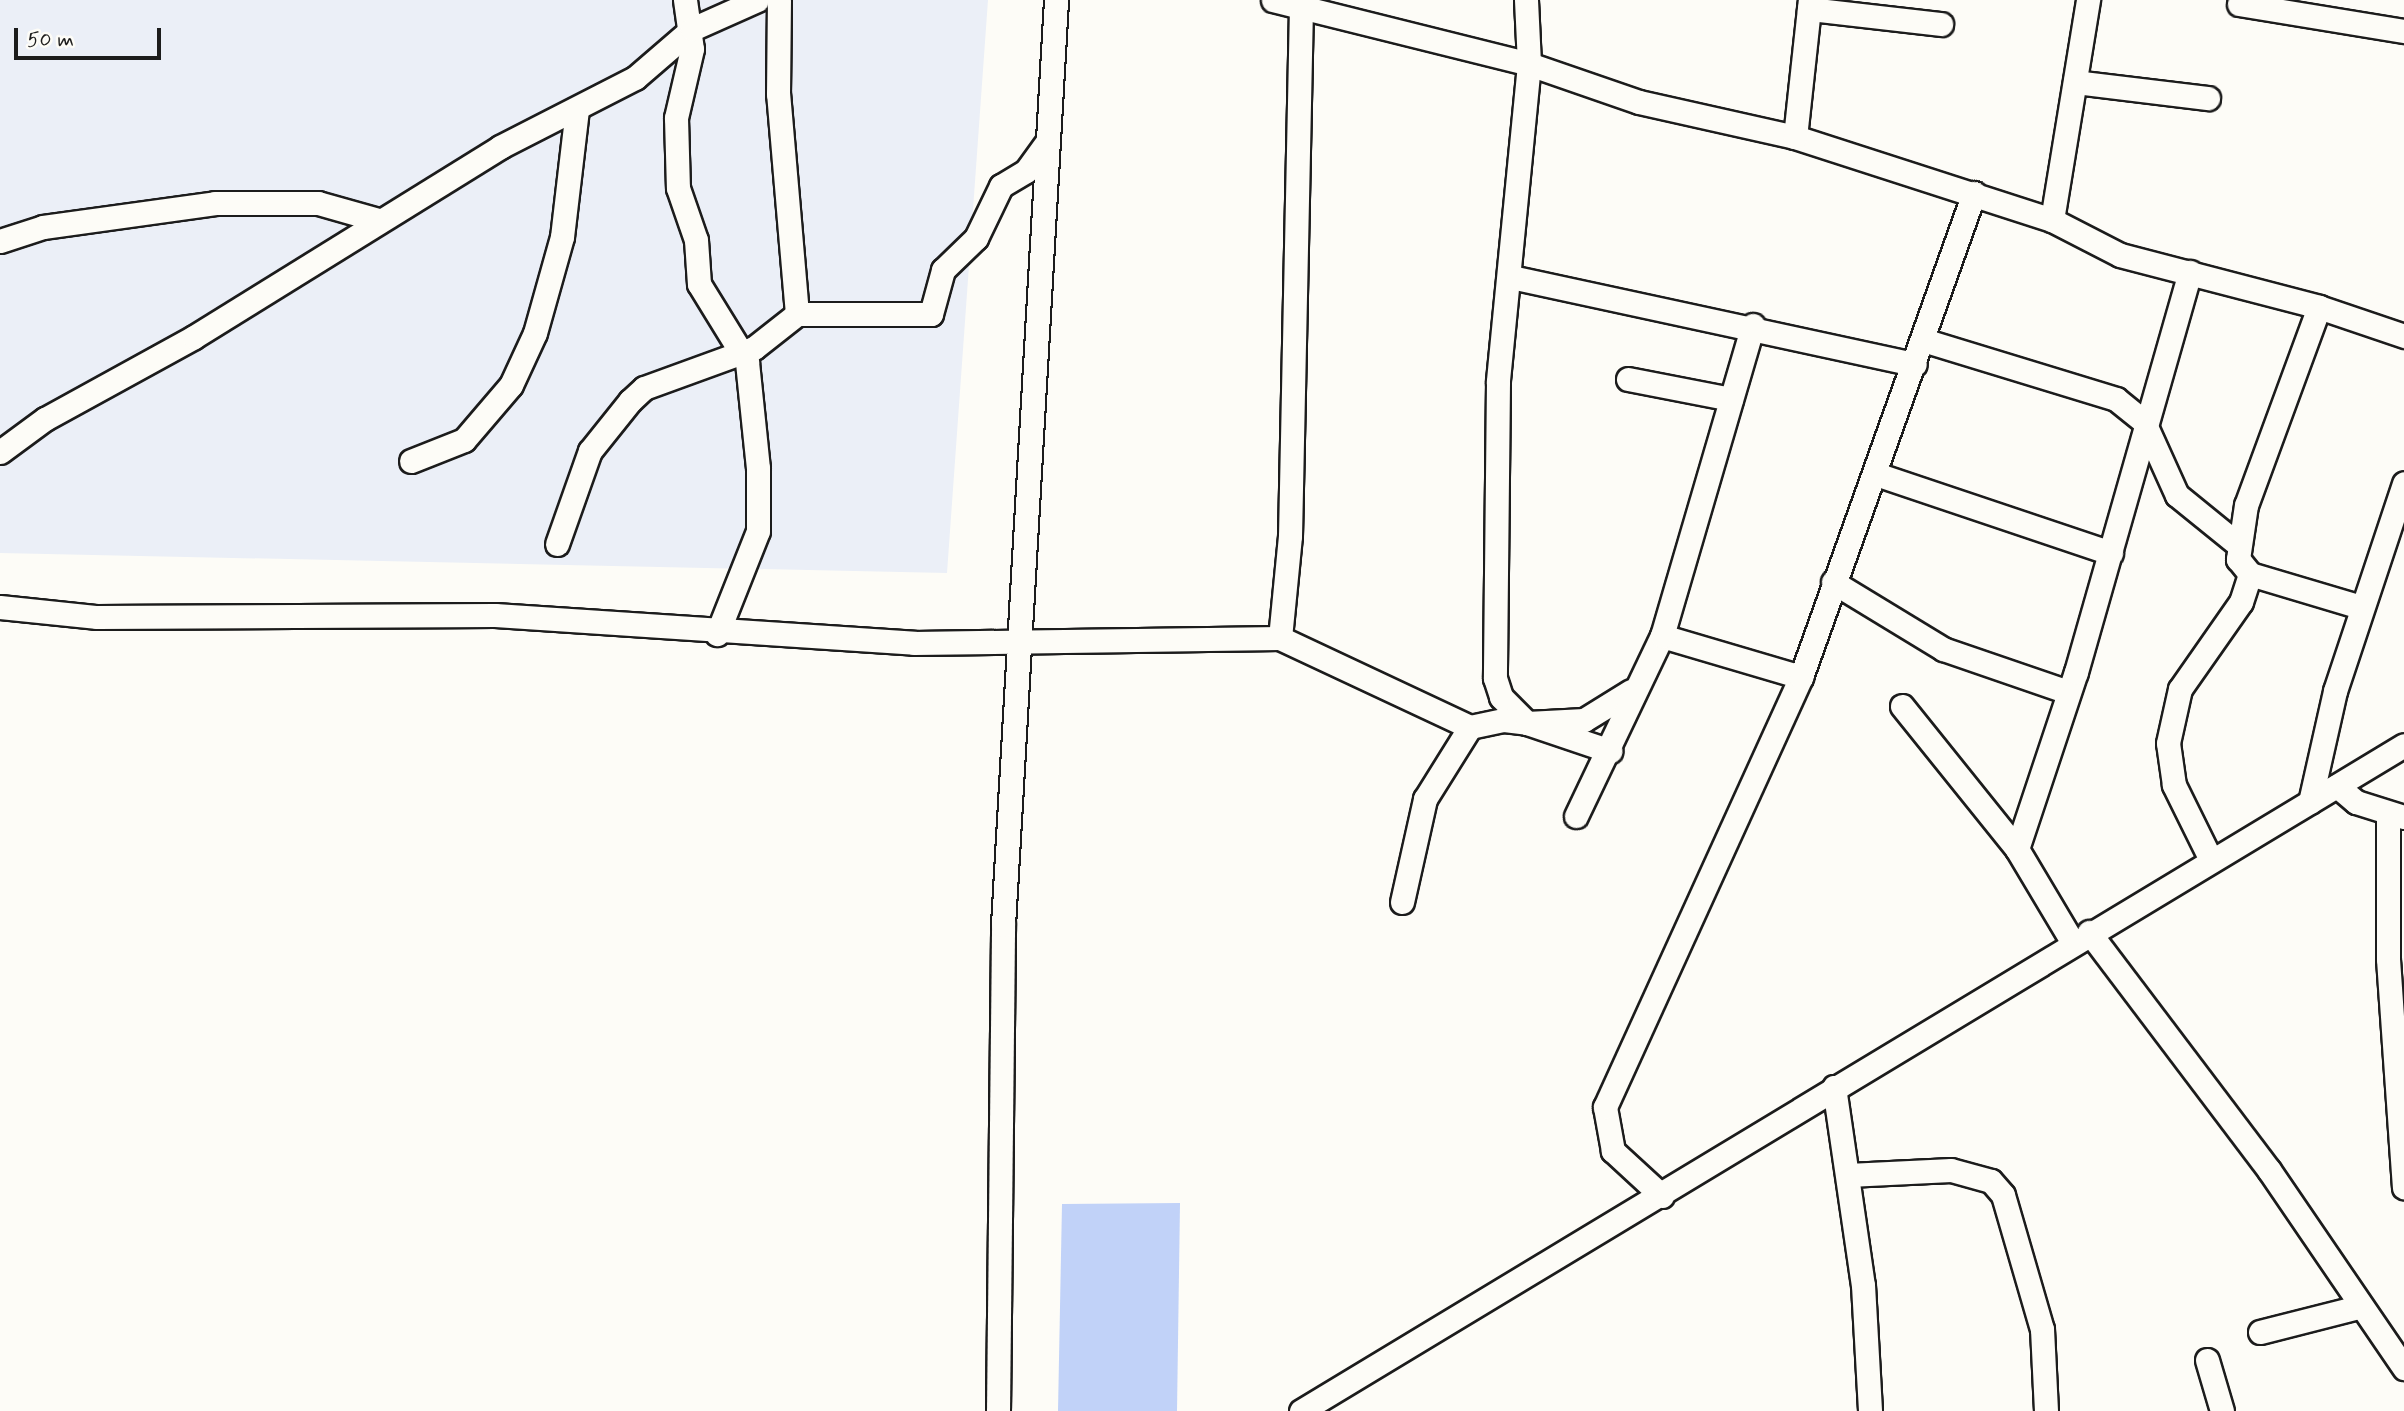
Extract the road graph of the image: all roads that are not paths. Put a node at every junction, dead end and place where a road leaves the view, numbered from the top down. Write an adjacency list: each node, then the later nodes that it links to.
1 (685, 0): 13 (street)
2 (757, 0): 13 (street)
3 (779, 0): 28 (street)
4 (1056, 0): 20 (street)
5 (1274, 0): 10 (street)
6 (1526, 0): 15 (street)
7 (2088, 0): 16 (street)
8 (1809, 4): 12 (street); 19 (street)
9 (2239, 4): 14 (street)
10 (1301, 6): 11 (street); 50 (street)
11 (1333, 8): 15 (street)
12 (1941, 24)
13 (692, 29): 18 (street); 32 (street)
14 (2404, 31)
15 (1530, 64): 19 (street); 26 (street)
16 (2075, 82): 17 (street); 23 (street)
17 (2208, 98)
18 (577, 109): 22 (street); 38 (street)
19 (1795, 137): 21 (street)
20 (1047, 142): 28 (street); 51 (street)
21 (1974, 193): 23 (street); 31 (street)
22 (378, 220): 24 (street); 37 (street)
23 (2052, 220): 25 (street)
24 (0, 241)
25 (2190, 272): 27 (street); 36 (street)
26 (1511, 277): 29 (street); 56 (street)
27 (2319, 307): 30 (street); 41 (street)
28 (797, 314): 32 (street)
29 (1753, 325): 33 (street); 35 (street)
30 (2404, 336)
31 (1923, 340): 33 (street); 36 (street)
32 (743, 354): 42 (street); 48 (street)
33 (1915, 364): 39 (street)
34 (1628, 379): 35 (street)
35 (1731, 400): 49 (street)
36 (2146, 433): 41 (street); 43 (street)
37 (0, 452)
38 (411, 461)
39 (1876, 474): 43 (street); 45 (street)
40 (2404, 483): 47 (street)
41 (2236, 543): 44 (street)
42 (557, 544)
43 (2111, 553): 54 (street)
44 (2250, 574): 47 (street); 65 (street)
45 (1833, 582): 52 (street); 54 (street)
46 (0, 607): 48 (street)
47 (2361, 607): 61 (street)
48 (717, 634): 51 (street)
49 (1662, 636): 52 (street); 53 (street)
50 (1280, 638): 51 (street); 57 (street)
51 (1016, 640): 77 (street)
52 (1801, 677): 72 (street)
53 (1631, 691): 56 (street); 59 (street)
54 (2068, 692): 64 (street)
55 (1902, 706): 64 (street)
56 (1527, 723): 57 (street); 59 (street)
57 (1470, 727): 66 (street)
58 (2404, 746): 60 (street)
59 (1610, 751): 62 (street)
60 (2337, 786): 61 (street); 63 (street)
61 (2310, 802): 65 (street)
62 (1576, 816)
63 (2396, 816): 68 (street)
64 (2017, 849): 67 (street)
65 (2211, 860): 67 (street)
66 (1402, 902)
67 (2081, 937): 69 (street); 73 (street)
68 (2398, 1003): 71 (street)
69 (1834, 1087): 70 (street); 72 (street)
70 (1848, 1175): 79 (street); 80 (street)
71 (2404, 1187)
72 (1662, 1196): 78 (street)
73 (2358, 1307): 74 (street); 76 (street)
74 (2260, 1332)
75 (2207, 1360): 81 (street)
76 (2404, 1368)
77 (998, 1411)
78 (1301, 1411)
79 (1870, 1411)
80 (2046, 1411)
81 (2222, 1411)

